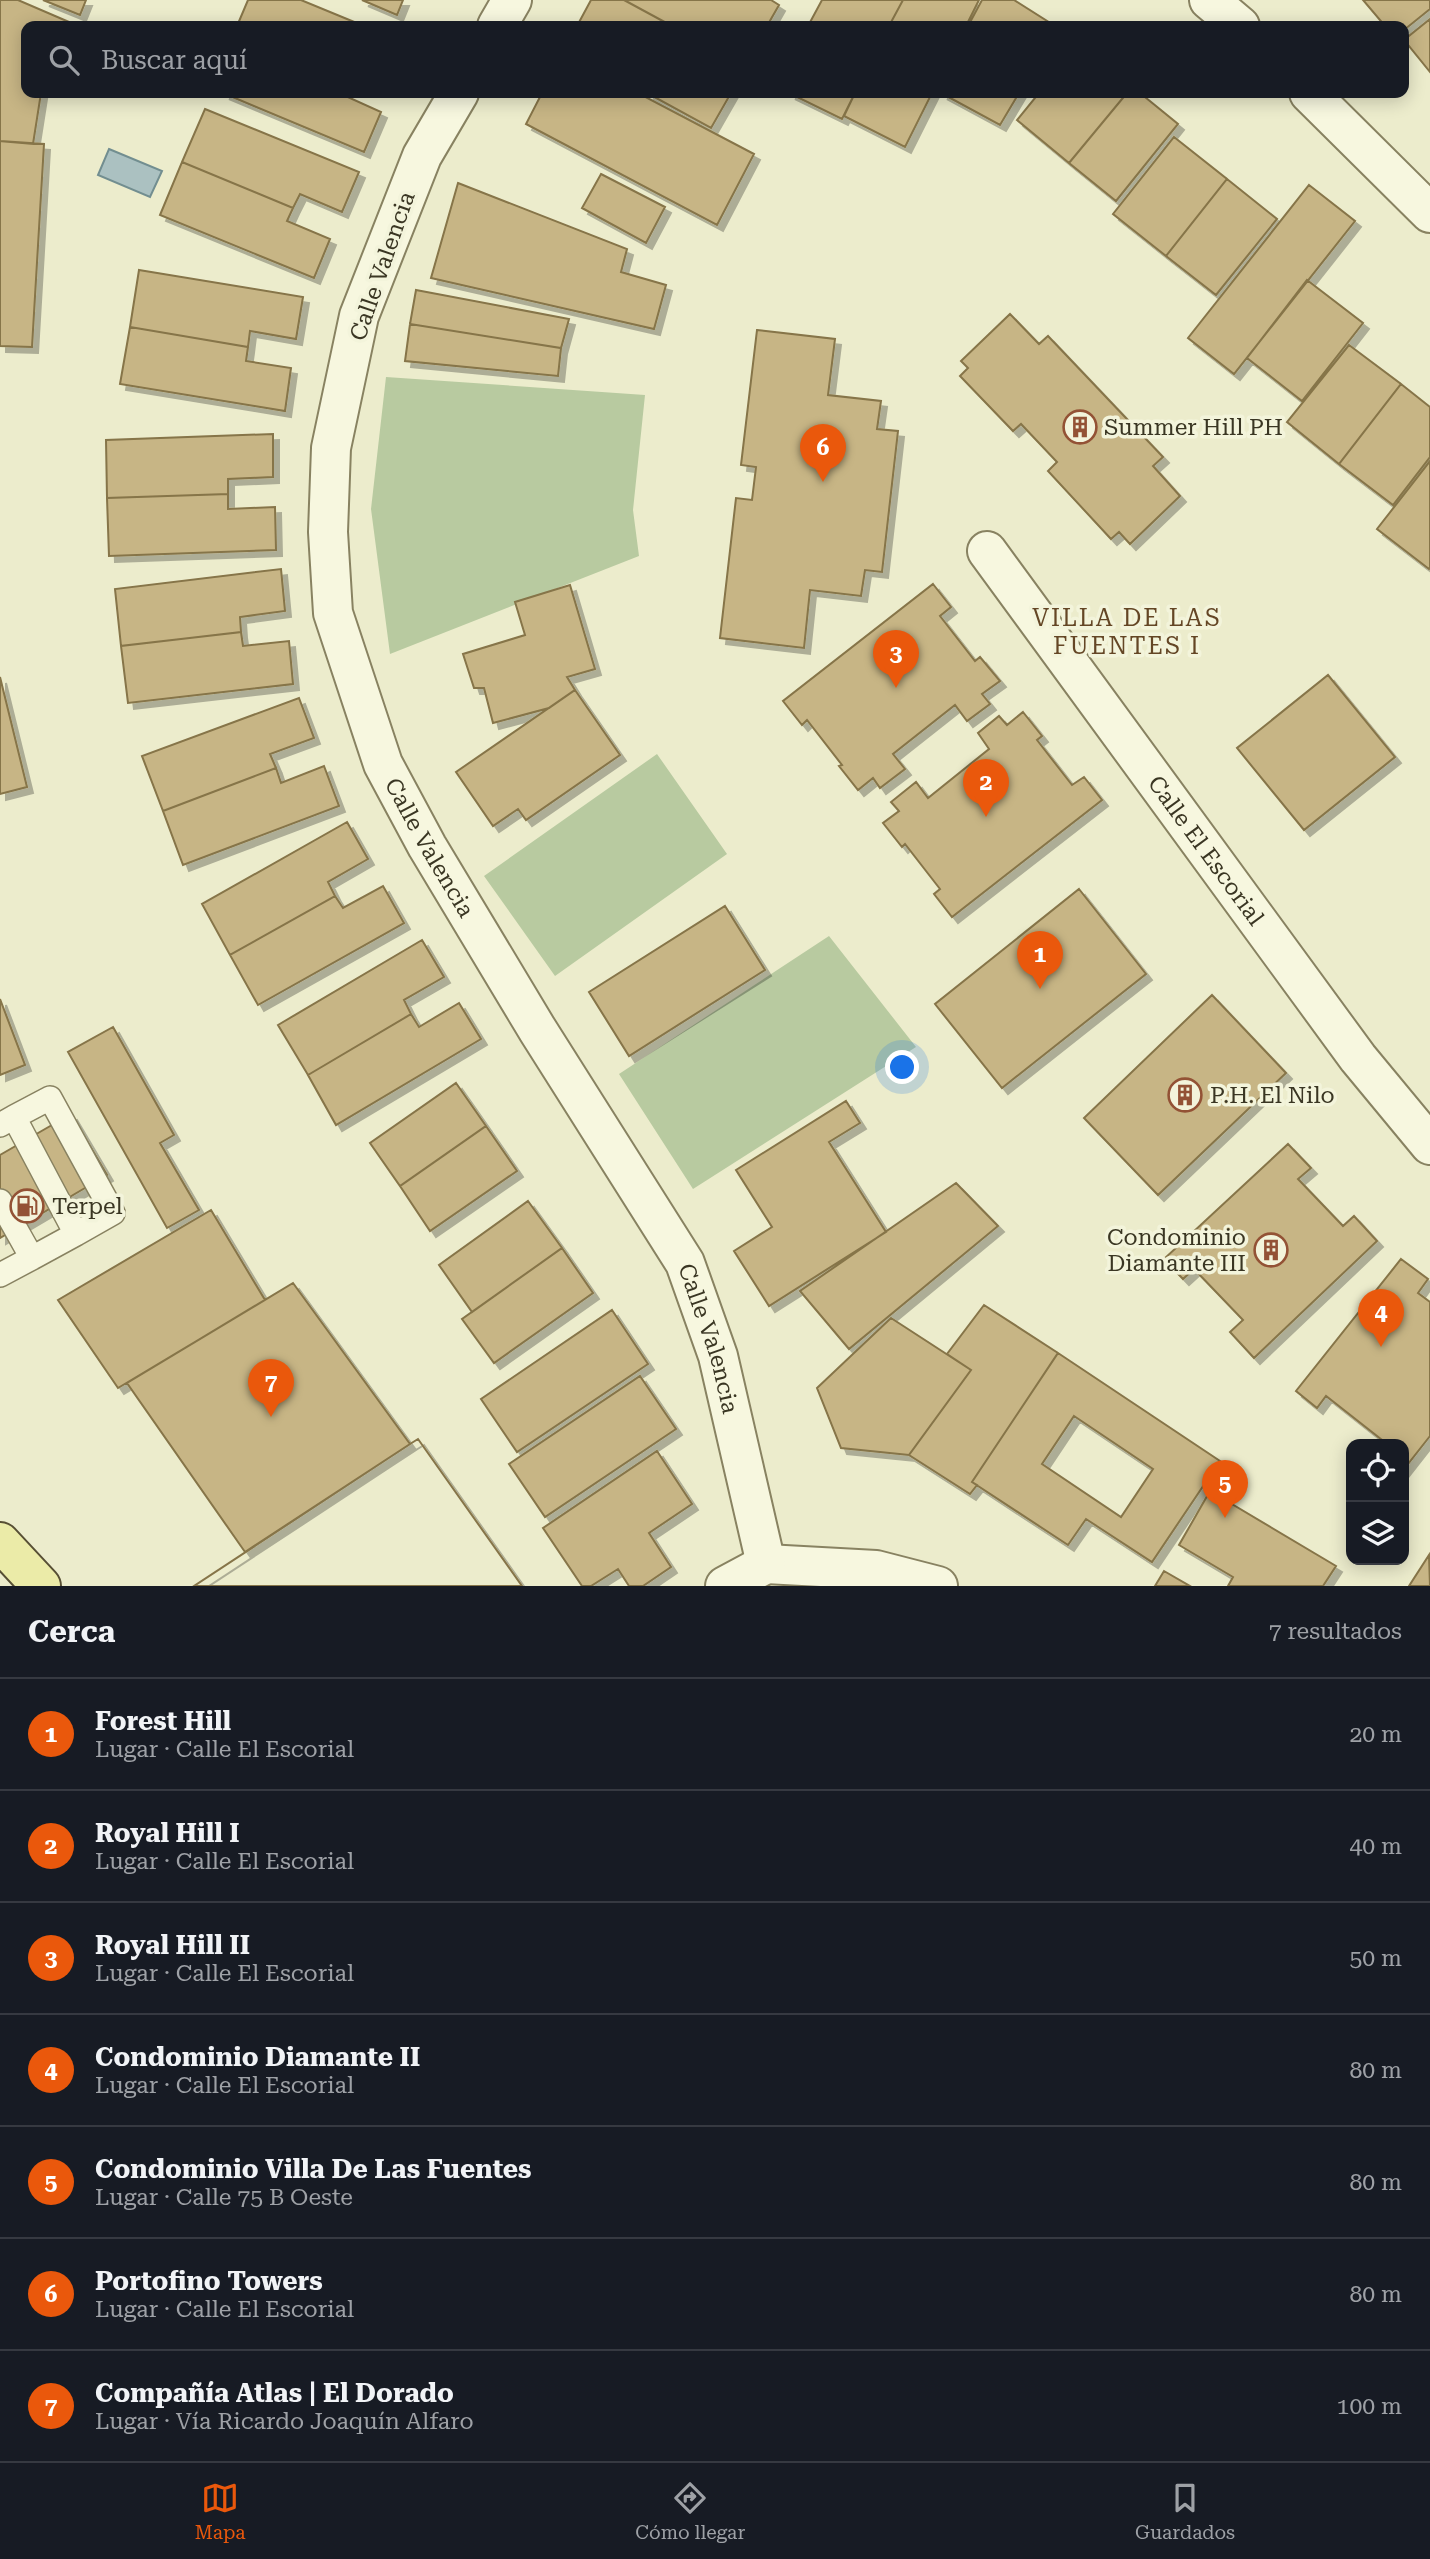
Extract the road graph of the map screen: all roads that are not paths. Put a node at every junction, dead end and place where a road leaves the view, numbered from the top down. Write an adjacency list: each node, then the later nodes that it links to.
1 (512, 0): 3 (street)
2 (1209, 0): 4 (street)
3 (500, 21)
4 (1234, 21)
5 (456, 98): 16 (street, Calle Valencia)
6 (1314, 98): 7 (street)
7 (1430, 212)
8 (987, 551): 10 (street, Calle El Escorial)
9 (7, 1121): 12 (lane); 12 (lane)
10 (1430, 1145)
11 (0, 1200): 13 (lane)
12 (76, 1234): 13 (lane)
13 (32, 1258): 14 (lane)
14 (0, 1275)
15 (0, 1542): 17 (main road)
16 (758, 1575): 18 (street); 19 (street)
17 (41, 1586)
18 (725, 1586)
19 (937, 1586)

